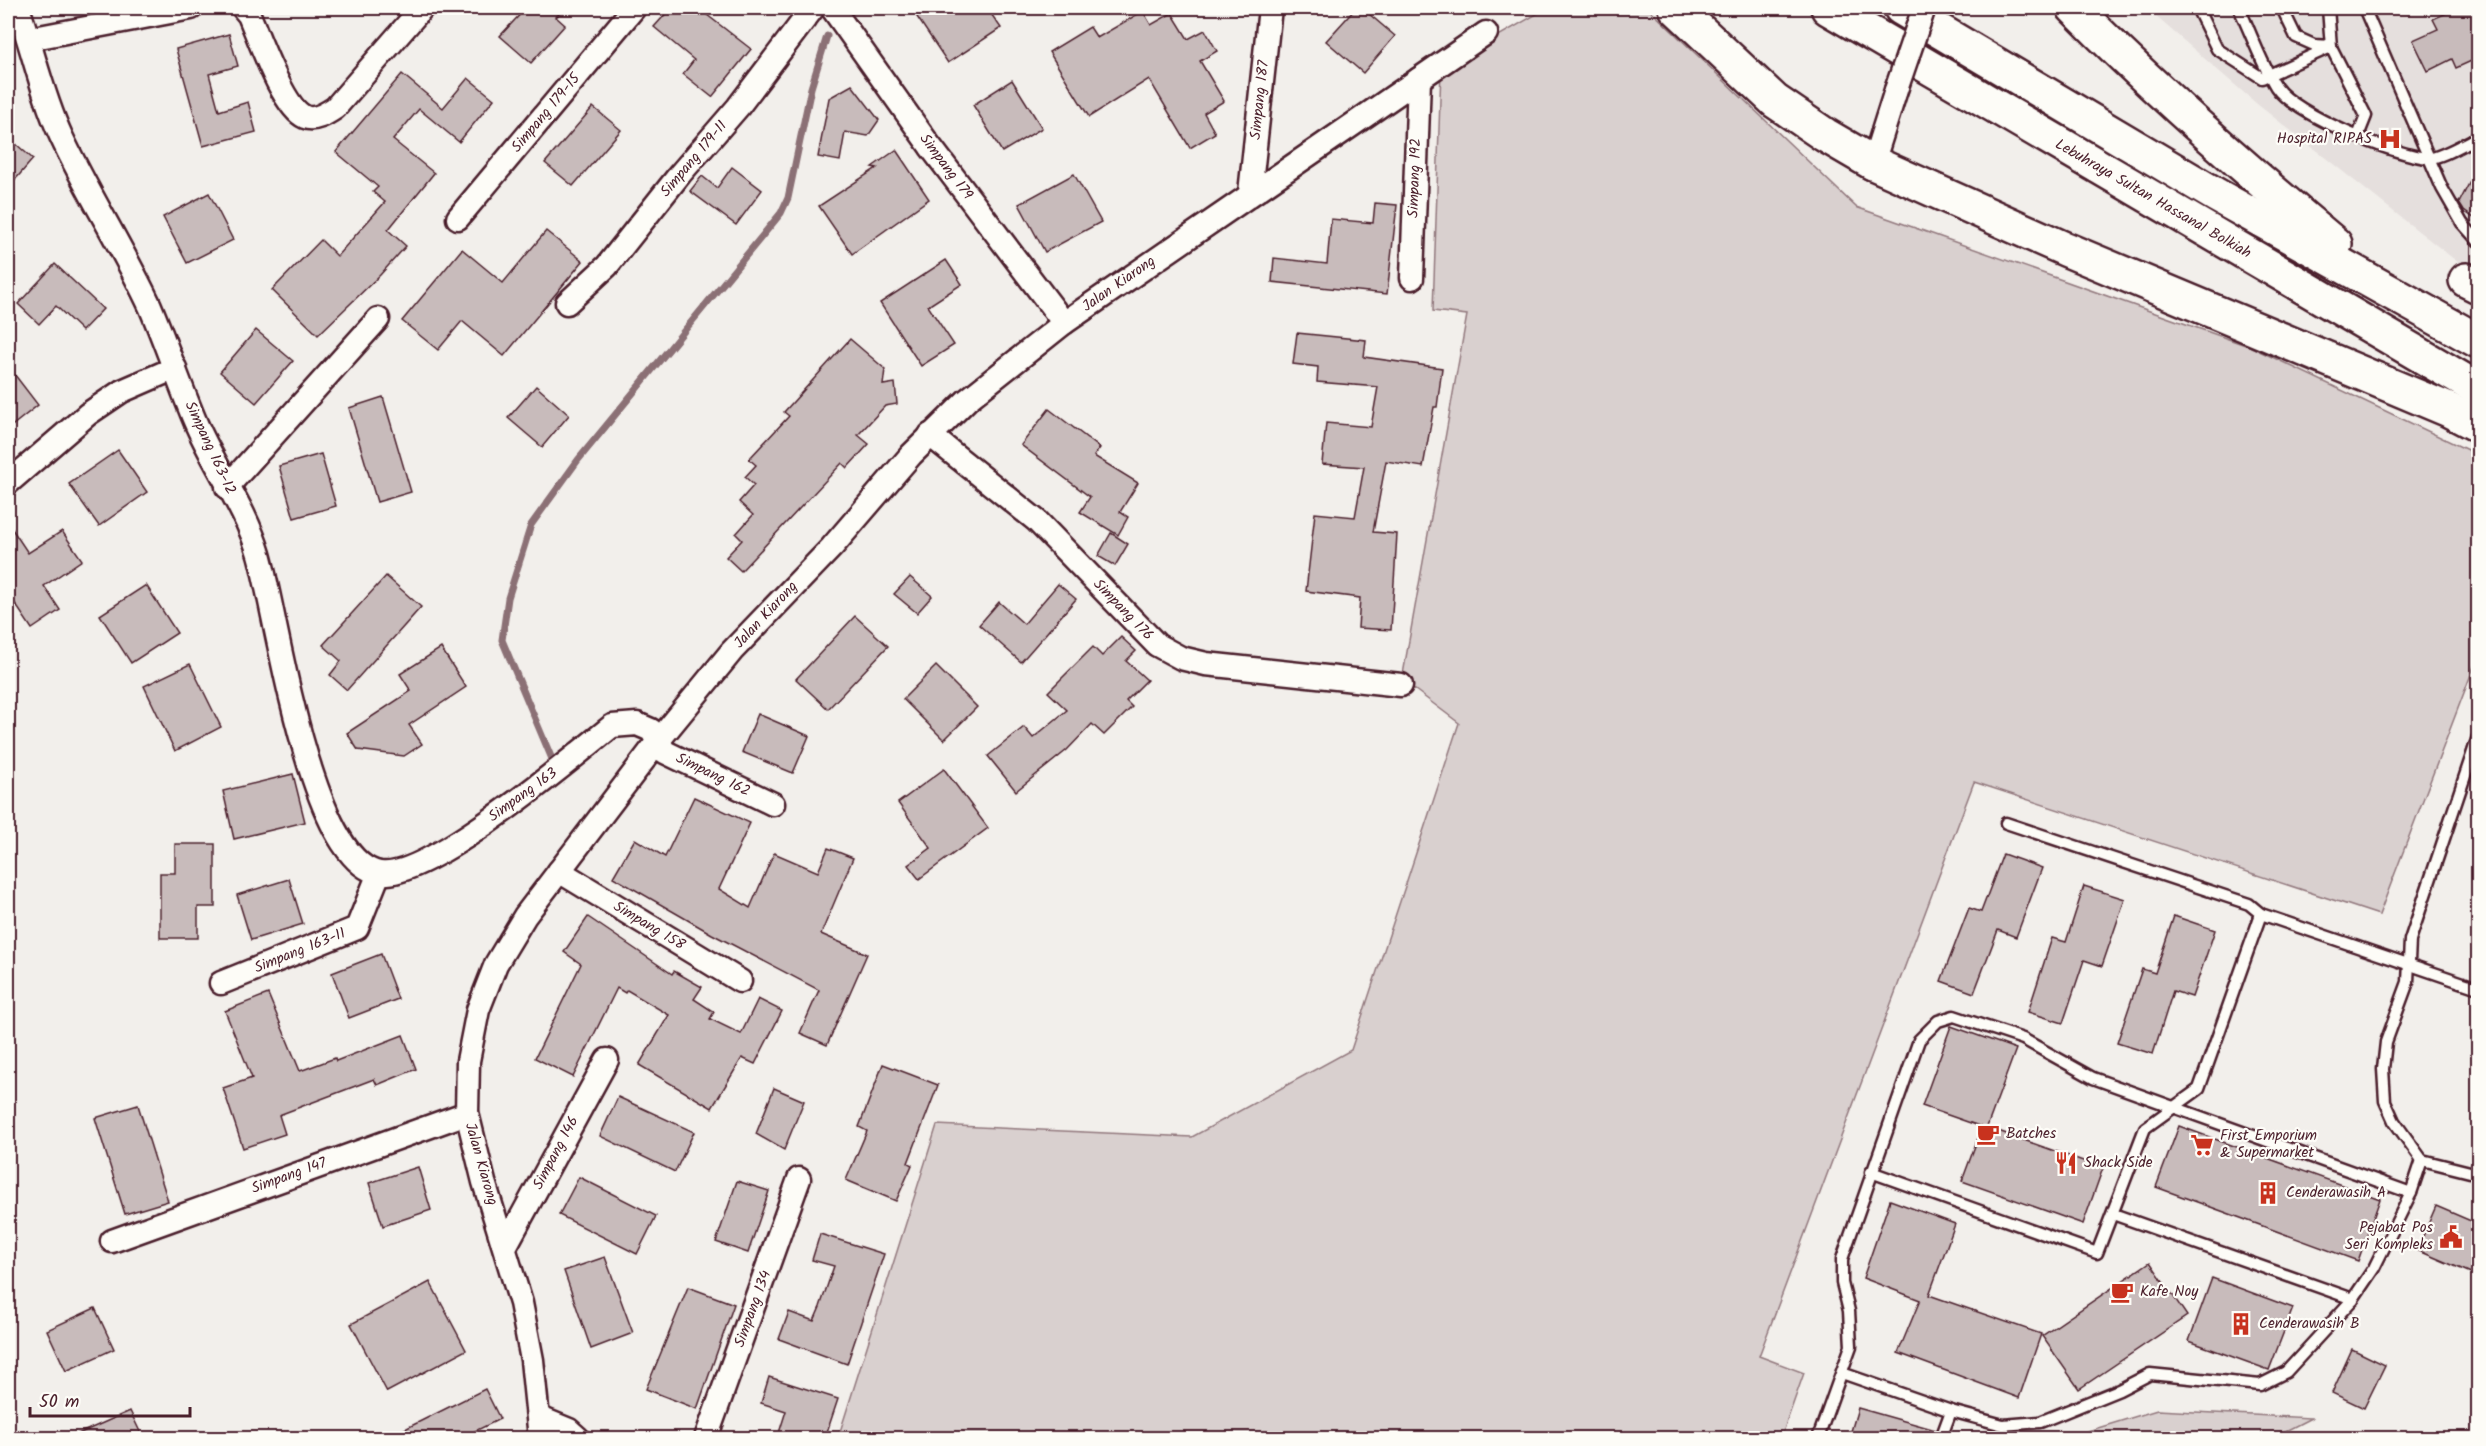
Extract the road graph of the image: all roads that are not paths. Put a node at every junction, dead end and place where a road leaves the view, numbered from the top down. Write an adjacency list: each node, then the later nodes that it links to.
1 (184, 8): 18 (street)
2 (243, 8): 3 (street)
3 (422, 8)
4 (634, 8): 28 (street, Simpang 179-15)
5 (813, 8): 32 (street, Simpang 179-11)
6 (832, 8): 34 (street, Simpang 179)
7 (1270, 8): 27 (street, Simpang 187)
8 (1677, 8): 26 (main road)
9 (1828, 8): 37 (main road, Lebuhraya Sultan Hassanal Bolkiah)
10 (1901, 8): 31 (main road)
11 (1924, 8): 26 (street, bridge)
12 (2074, 8): 31 (main road)
13 (2197, 8): 21 (lane)
14 (2239, 8): 21 (lane)
15 (2283, 8): 20 (lane)
16 (2328, 8): 20 (lane)
17 (2364, 8): 25 (lane)
18 (19, 25): 36 (street, Simpang 163-12)
19 (1486, 33): 22 (street, Jalan Kiarong)
20 (2331, 46): 21 (lane); 23 (lane)
21 (2271, 75): 23 (lane)
22 (1419, 79): 27 (street, Jalan Kiarong); 30 (street, Simpang 192)
23 (2358, 136): 25 (lane)
24 (2478, 137): 25 (lane)
25 (2431, 159): 29 (lane)
26 (1873, 163): 38 (main road)
27 (1250, 193): 34 (street, Jalan Kiarong)
28 (458, 218)
29 (2476, 238)
30 (1412, 278)
31 (2398, 295): 35 (main road)
32 (567, 303)
33 (378, 319): 41 (street)
34 (1064, 323): 39 (street, Jalan Kiarong)
35 (2478, 341)
36 (175, 368): 40 (street); 41 (street, Simpang 163-12)
37 (2478, 389)
38 (2478, 424)
39 (930, 435): 42 (street, Simpang 176); 44 (street, Jalan Kiarong)
40 (8, 483)
41 (227, 487): 48 (street, Simpang 163-12)
42 (1401, 685)
43 (2478, 739): 50 (lane)
44 (659, 741): 45 (street, Simpang 162); 47 (street, Jalan Kiarong); 48 (street, Simpang 163)
45 (773, 804)
46 (2006, 823): 49 (lane)
47 (559, 871): 51 (street, Simpang 158); 56 (street, Jalan Kiarong)
48 (379, 873): 52 (street, Simpang 163-11)
49 (2261, 914): 50 (lane); 55 (lane)
50 (2410, 965): 53 (lane); 57 (lane)
51 (740, 981)
52 (220, 983)
53 (2478, 988)
54 (607, 1060): 64 (street, Simpang 146)
55 (2173, 1107): 58 (lane); 61 (lane); 62 (lane)
56 (467, 1113): 63 (street, Simpang 147); 64 (street, Jalan Kiarong)
57 (2422, 1160): 59 (lane); 61 (lane)
58 (1871, 1172): 62 (lane); 66 (lane)
59 (2478, 1174)
60 (799, 1179): 70 (street, Simpang 134)
61 (2411, 1193): 65 (lane)
62 (2113, 1214): 65 (lane)
63 (112, 1241)
64 (506, 1247): 68 (street, Jalan Kiarong)
65 (2353, 1299): 67 (lane)
66 (1842, 1373): 67 (lane); 71 (lane)
67 (1951, 1411): 72 (lane)
68 (540, 1428): 69 (street)
69 (578, 1438)
70 (706, 1438)
71 (1818, 1438)
72 (1941, 1438)

